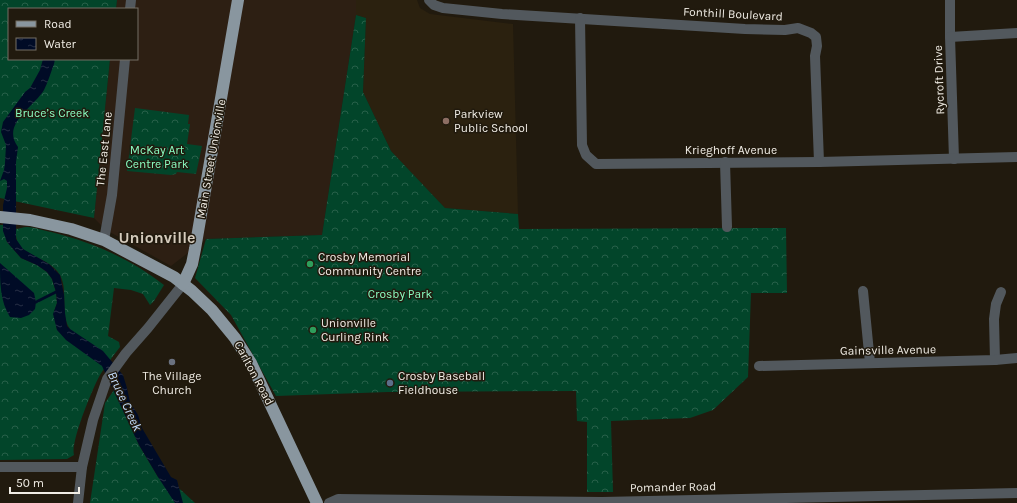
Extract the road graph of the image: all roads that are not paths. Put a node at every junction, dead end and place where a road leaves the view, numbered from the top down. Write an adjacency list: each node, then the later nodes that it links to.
1 (238, 0): 15 (main road, Main Street Unionville)
2 (429, 0): 4 (street, Fonthill Boulevard)
3 (950, 0): 6 (street, Rycroft Drive)
4 (580, 18): 10 (street, Krieghoff Avenue); 11 (street, Fonthill Boulevard)
5 (1017, 33): 6 (street)
6 (950, 37): 9 (street, Rycroft Drive)
7 (125, 60): 14 (street, The East Lane)
8 (1017, 157): 9 (street, Krieghoff Avenue)
9 (954, 158): 11 (street, Krieghoff Avenue)
10 (725, 162): 11 (street, Krieghoff Avenue); 13 (street)
11 (819, 162)
12 (0, 217): 14 (main road, Carlton Road)
13 (727, 227)
14 (104, 240): 15 (main road, Carlton Road)
15 (184, 284): 23 (street, Main Street Unionville); 26 (main road, Carlton Road)
16 (863, 291): 20 (street)
17 (1001, 292): 19 (street)
18 (1017, 358): 19 (street, Gainsville Avenue)
19 (995, 360): 20 (street, Gainsville Avenue)
20 (870, 363): 21 (street, Gainsville Avenue)
21 (759, 366)
22 (0, 467): 23 (street)
23 (82, 467): 25 (street, Main Street Unionville)
24 (1017, 493): 27 (street, Pomander Road)
25 (78, 503)
26 (317, 503)
27 (329, 503)

